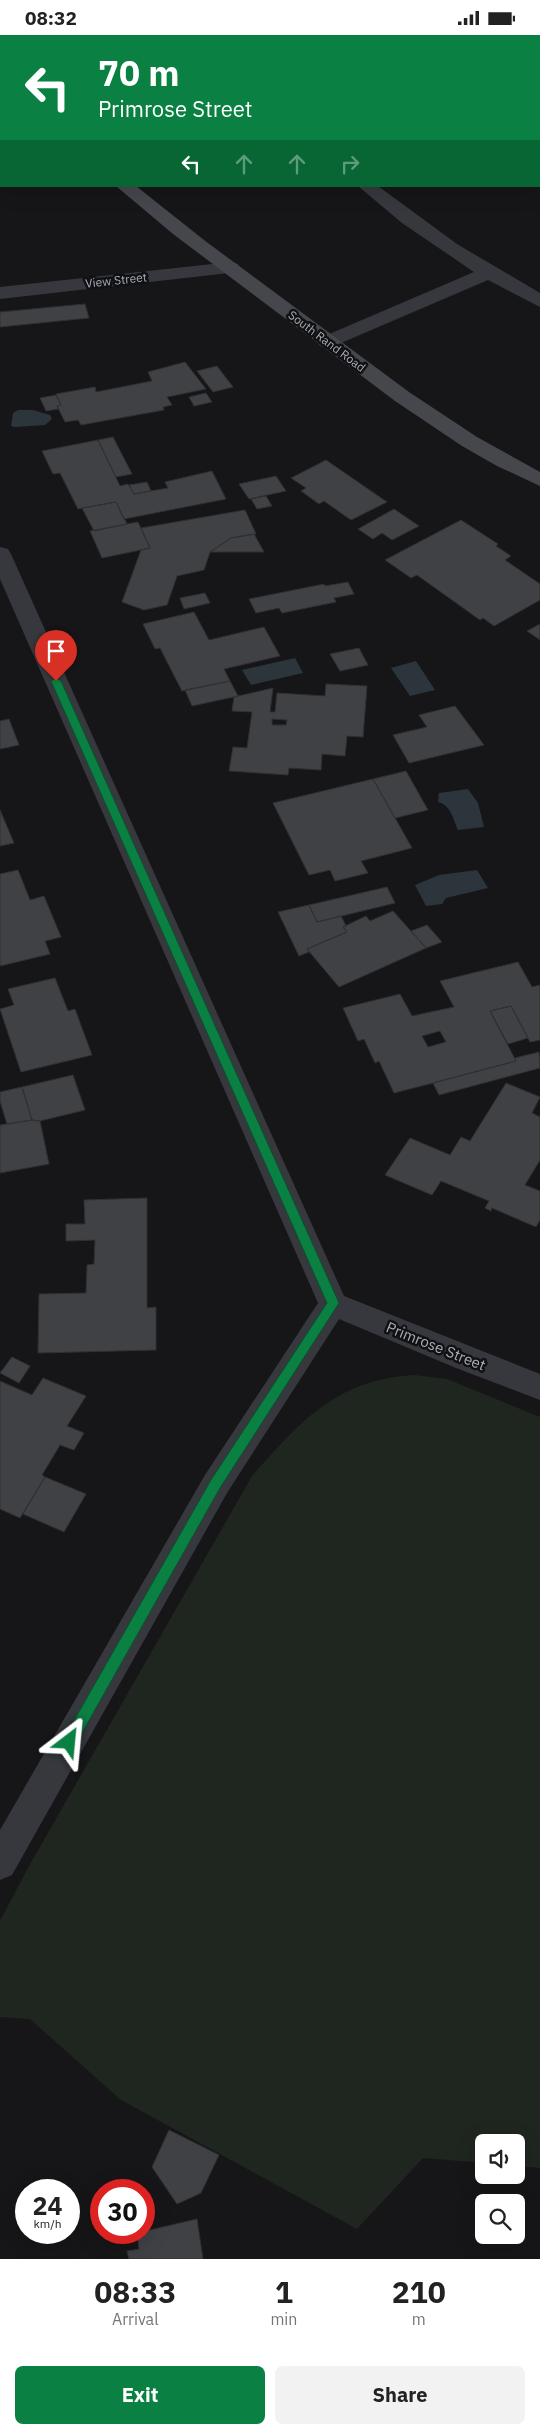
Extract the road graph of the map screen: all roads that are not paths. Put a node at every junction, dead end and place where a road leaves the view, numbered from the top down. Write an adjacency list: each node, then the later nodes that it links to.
1 (127, 187): 3 (main road, South Rand Road)
2 (368, 187): 4 (street)
3 (231, 268): 5 (street, View Street); 7 (main road, South Rand Road)
4 (487, 273): 6 (street); 7 (street)
5 (0, 293)
6 (540, 301)
7 (327, 342): 8 (main road, South Rand Road)
8 (540, 479)
9 (0, 554): 10 (street)
10 (333, 1303): 11 (street, Primrose Street); 12 (street)
11 (540, 1387)
12 (0, 1863)

